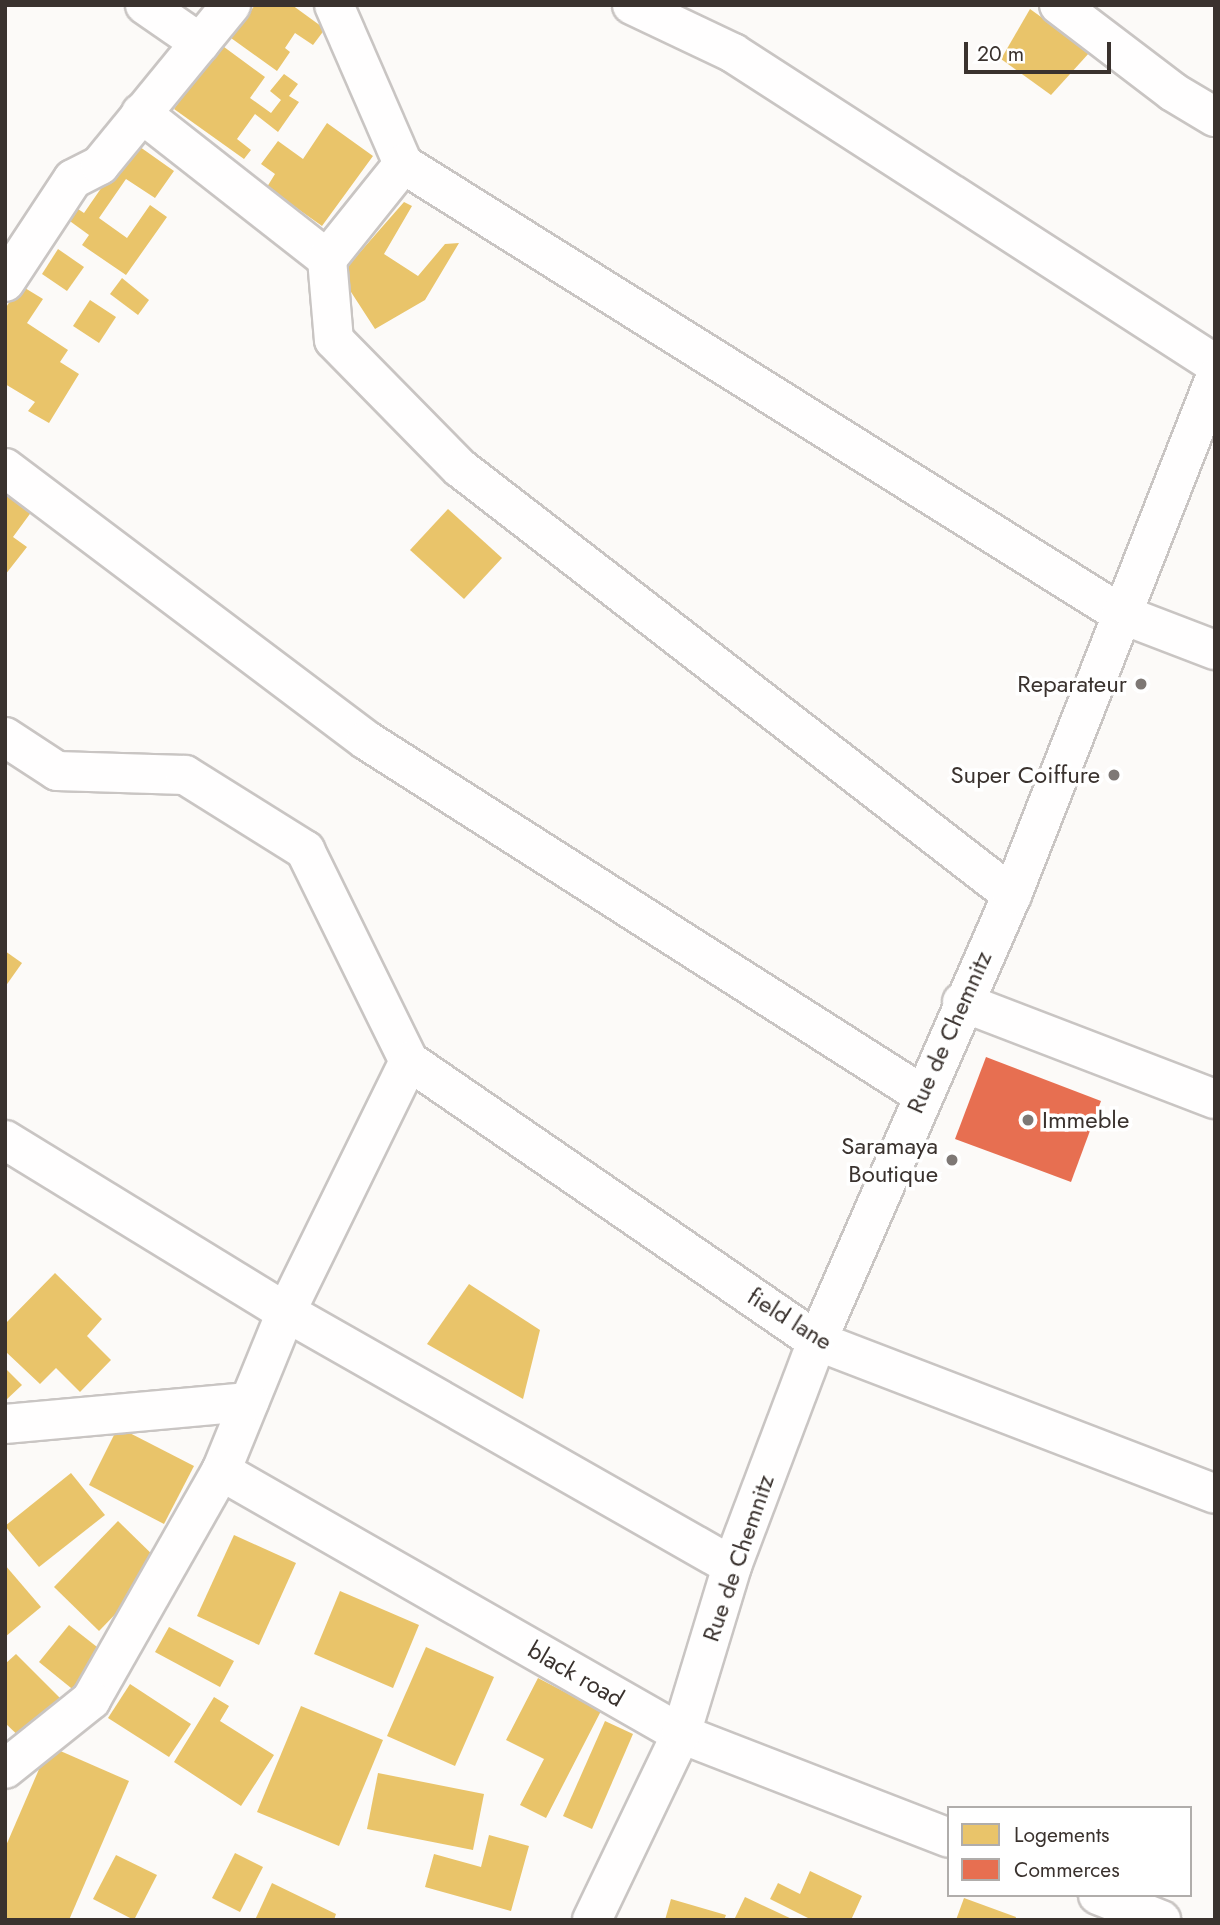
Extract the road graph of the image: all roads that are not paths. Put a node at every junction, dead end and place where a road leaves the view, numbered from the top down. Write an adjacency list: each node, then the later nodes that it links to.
1 (145, 5): 6 (street)
2 (231, 5): 6 (street)
3 (334, 5): 9 (street)
4 (632, 5): 12 (street)
5 (1059, 5): 8 (street)
6 (200, 43): 7 (street)
7 (141, 113): 10 (street); 11 (street)
8 (1215, 117)
9 (403, 164): 10 (street); 15 (street)
10 (327, 259): 18 (street)
11 (5, 282)
12 (1215, 364)
13 (1215, 378): 15 (street, Rue de Chemnitz)
14 (5, 468): 21 (street)
15 (1122, 614): 16 (street); 18 (street, Rue de Chemnitz)
16 (1215, 650)
17 (5, 737): 20 (street)
18 (1012, 895): 19 (street, Rue de Chemnitz)
19 (962, 1002): 21 (street, Rue de Chemnitz); 22 (street)
20 (409, 1061): 24 (street); 25 (street, field lane)
21 (921, 1094): 25 (street, Rue de Chemnitz)
22 (1215, 1099)
23 (5, 1140): 24 (street)
24 (286, 1312): 26 (street); 30 (street)
25 (817, 1341): 29 (street, field lane); 30 (street, Rue de Chemnitz)
26 (249, 1402): 27 (street); 28 (street)
27 (5, 1424)
28 (221, 1471): 31 (street, black road); 32 (street)
29 (1215, 1494)
30 (732, 1566): 31 (street, Rue de Chemnitz)
31 (681, 1734): 33 (street, black road); 35 (street, Rue de Chemnitz)
32 (5, 1769)
33 (947, 1837)
34 (1103, 1897): 36 (street)
35 (592, 1920)
36 (1161, 1920)

